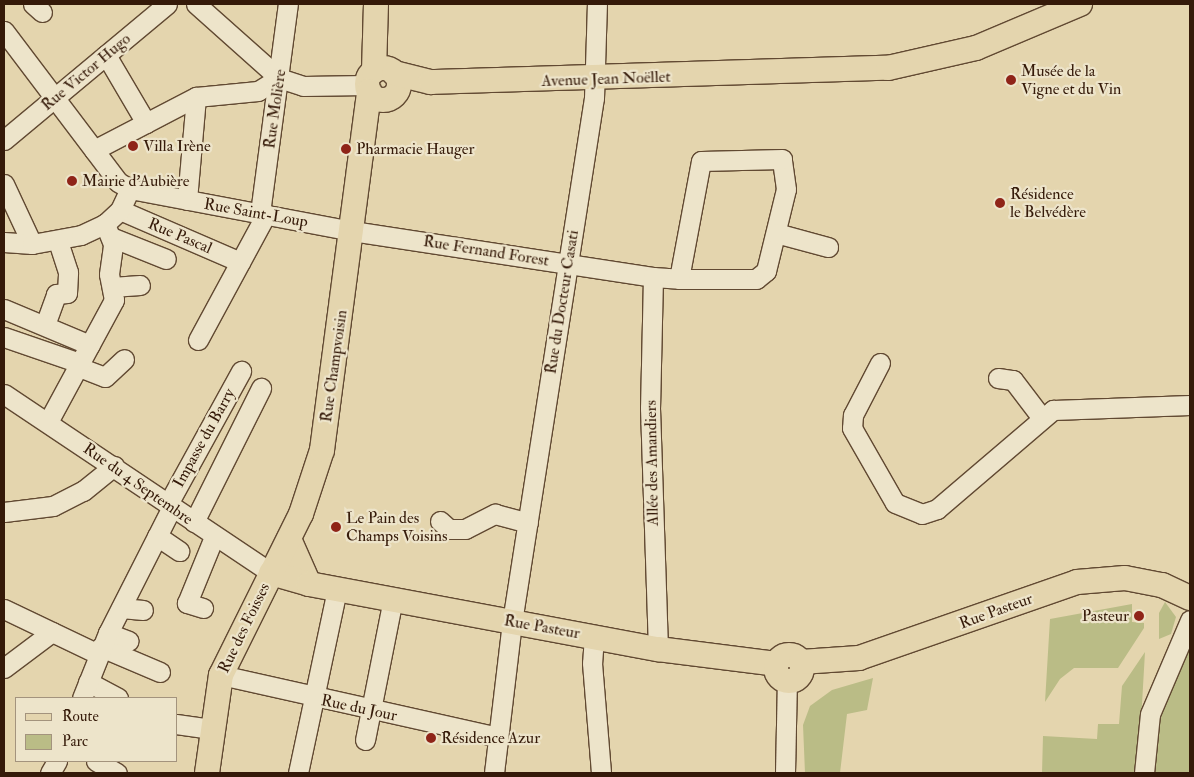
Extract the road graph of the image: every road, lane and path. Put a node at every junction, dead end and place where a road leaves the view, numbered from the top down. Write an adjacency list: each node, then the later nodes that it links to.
1 (167, 4): 8 (street, Rue Victor Hugo)
2 (196, 4): 9 (street)
3 (288, 4): 9 (street, Rue Molière)
4 (597, 4): 10 (street, Rue du Docteur Casati)
5 (1080, 4): 10 (main road, Avenue Jean Noëllet)
6 (375, 11): 11 (main road, Rue Champvoisin)
7 (4, 31): 13 (street)
8 (106, 55): 13 (street, Rue Victor Hugo); 14 (street)
9 (279, 78): 11 (street); 12 (street); 21 (street, Rue Molière)
10 (595, 80): 11 (main road, Avenue Jean Noëllet); 31 (street, Rue du Docteur Casati)
11 (382, 83): 23 (main road, Rue Champvoisin)
12 (196, 97): 14 (street); 19 (street)
13 (56, 98): 15 (street, Rue Victor Hugo); 16 (street)
14 (146, 123): 16 (street)
15 (4, 140)
16 (94, 150): 18 (street)
17 (4, 184): 27 (street)
18 (130, 189): 19 (street, Rue Saint-Loup); 20 (street)
19 (187, 200): 21 (street, Rue Saint-Loup)
20 (120, 210): 22 (street); 30 (street, Rue Pascal)
21 (263, 214): 23 (street, Rue Saint-Loup); 30 (street)
22 (108, 231): 26 (street); 29 (street); 35 (street)
23 (352, 231): 31 (street, Rue Fernand Forest); 59 (main road, Rue Champvoisin)
24 (776, 233): 28 (street); 33 (street, Rue Fernand Forest); 33 (street, Rue Fernand Forest)
25 (4, 242): 27 (street)
26 (58, 242): 27 (street); 37 (street)
27 (32, 244)
28 (828, 247)
29 (166, 259)
30 (240, 262): 39 (street)
31 (568, 264): 32 (street, Rue Fernand Forest); 56 (street, Rue du Docteur Casati)
32 (653, 277): 33 (street, Rue Fernand Forest); 76 (street, Allée des Amandiers)
33 (679, 279)
34 (140, 285): 35 (street)
35 (112, 287): 40 (street)
36 (4, 309): 37 (street)
37 (45, 325): 40 (street)
38 (4, 337): 42 (street)
39 (198, 340)
40 (90, 345): 42 (street)
41 (124, 358): 42 (street)
42 (80, 363): 50 (street)
43 (880, 364): 49 (street)
44 (241, 372): 52 (street, Impasse du Barry)
45 (998, 378): 49 (street)
46 (261, 388): 55 (street)
47 (4, 394): 50 (street, Rue du 4 Septembre)
48 (1190, 405): 49 (street)
49 (1042, 418)
50 (48, 422): 51 (street, Rue du 4 Septembre)
51 (114, 466): 52 (street, Rue du 4 Septembre); 53 (street)
52 (170, 506): 55 (street, Rue du 4 Septembre); 57 (street, Impasse du Barry)
53 (4, 512)
54 (440, 521): 56 (street)
55 (194, 522): 58 (street, Rue du 4 Septembre)
56 (528, 523): 71 (street, Rue du Docteur Casati)
57 (157, 536): 60 (street); 66 (street, Impasse du Barry)
58 (214, 537): 61 (street, Rue du 4 Septembre); 67 (street)
59 (289, 539): 61 (main road, Rue Champvoisin); 62 (main road)
60 (179, 551)
61 (271, 573): 62 (main road, Rue Pasteur); 80 (main road, Rue des Foisses)
62 (308, 584): 63 (main road, Rue Pasteur)
63 (337, 590): 65 (main road, Rue Pasteur); 83 (street)
64 (1190, 598): 78 (main road, Rue Pasteur)
65 (393, 599): 71 (main road, Rue Pasteur); 84 (street)
66 (121, 608): 69 (street); 75 (street, Impasse du Barry)
67 (202, 608)
68 (4, 609): 72 (street)
69 (143, 610)
70 (1190, 620): 98 (street)
71 (512, 622): 73 (main road, Rue Pasteur); 87 (street, Rue du Docteur Casati)
72 (52, 632): 75 (street); 77 (street)
73 (594, 636): 76 (main road, Rue Pasteur); 96 (street)
74 (129, 641): 75 (street)
75 (102, 645): 79 (street); 81 (street, Impasse du Barry)
76 (658, 649): 78 (main road, Rue Pasteur)
77 (4, 668)
78 (788, 669): 97 (street)
79 (160, 672)
80 (221, 675): 83 (street, Rue du Jour); 86 (main road, Rue des Foisses)
81 (85, 690): 82 (street)
82 (114, 697)
83 (312, 697): 84 (street, Rue du Jour); 94 (street)
84 (371, 710): 87 (street, Rue du Jour); 88 (street)
85 (178, 724): 86 (street)
86 (210, 729): 93 (main road, Rue des Foisses)
87 (498, 737): 95 (street, Rue du Docteur Casati)
88 (365, 740)
89 (56, 762): 91 (street)
90 (98, 762): 92 (street)
91 (50, 773)
92 (117, 773)
93 (207, 773)
94 (298, 773)
95 (494, 773)
96 (601, 773)
97 (784, 773)
98 (1144, 773)

